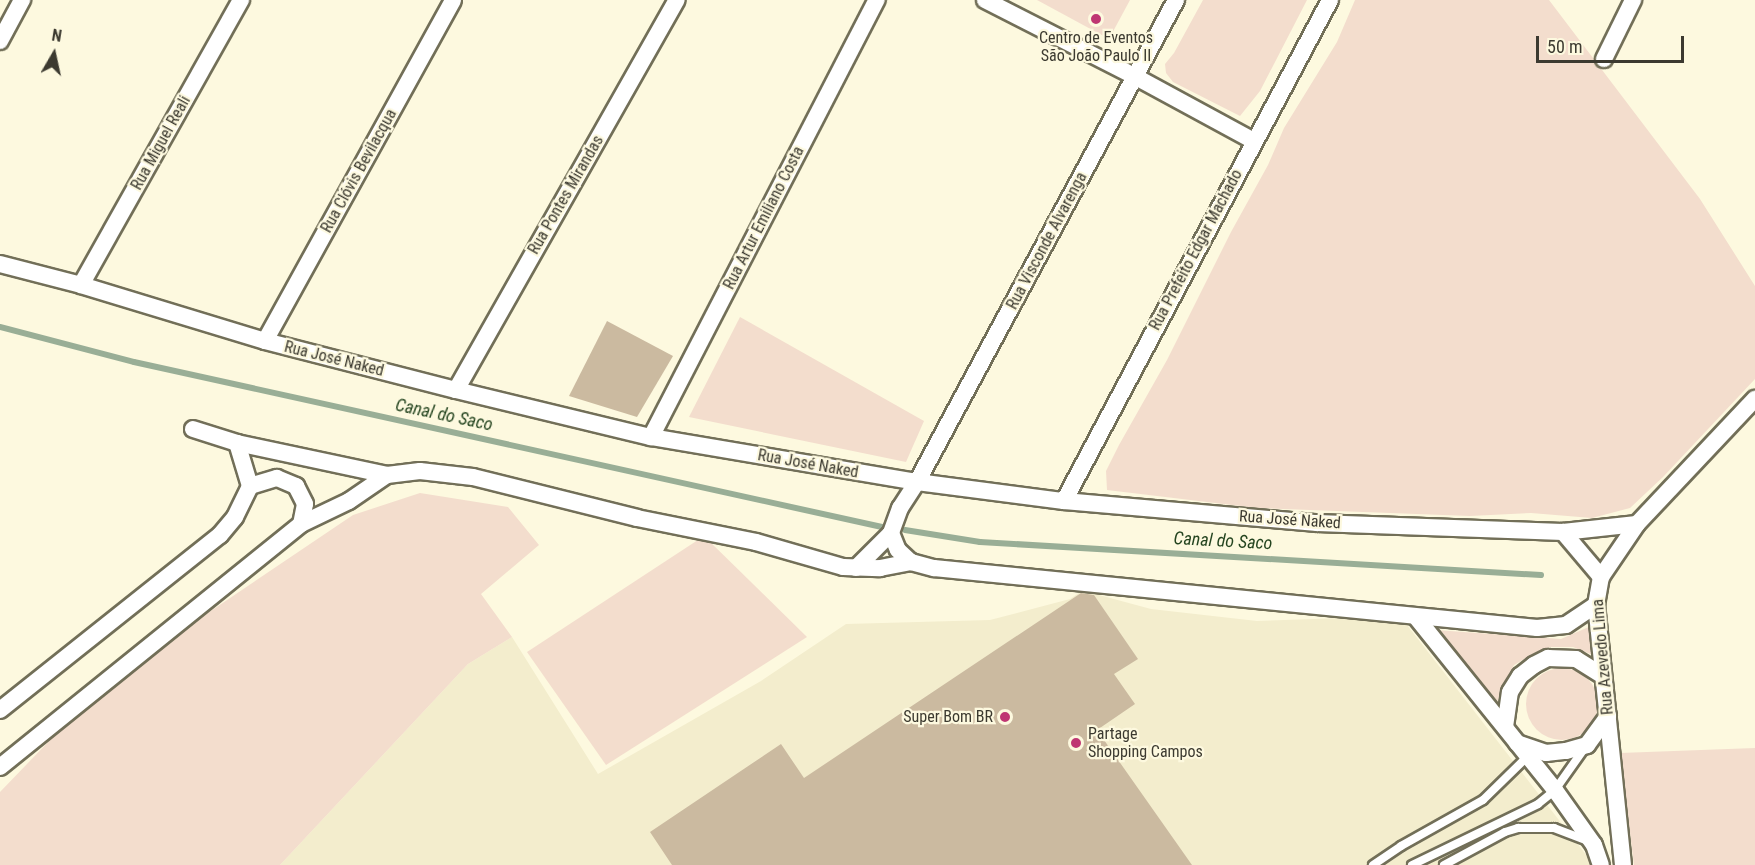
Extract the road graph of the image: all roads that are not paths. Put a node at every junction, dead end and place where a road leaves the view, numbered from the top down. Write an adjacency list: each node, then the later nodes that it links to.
1 (22, 0): 10 (street)
2 (241, 0): 15 (street, Rua Miguel Reali)
3 (453, 0): 16 (street, Rua Clóvis Bevilacqua)
4 (677, 0): 17 (street, Rua Pontes Mirandas)
5 (877, 0): 20 (street, Rua Artur Emiliano Costa)
6 (985, 0): 12 (street)
7 (1176, 0): 12 (street, Rua Visconde Alvarenga)
8 (1330, 0): 13 (street, Rua Prefeito Edgar Machado)
9 (1633, 0): 11 (street)
10 (0, 41)
11 (1604, 59)
12 (1136, 76): 13 (street); 23 (street, Rua Visconde Alvarenga)
13 (1254, 141): 25 (street, Rua Prefeito Edgar Machado)
14 (0, 264): 15 (street, Rua José Naked)
15 (81, 285): 16 (street, Rua José Naked)
16 (265, 341): 17 (street, Rua José Naked)
17 (456, 390): 20 (street, Rua José Naked)
18 (1755, 399): 27 (street, Rua Azevedo Lima)
19 (193, 429): 21 (street)
20 (651, 437): 23 (street, Rua José Naked)
21 (237, 443): 22 (street); 24 (street)
22 (387, 475): 26 (street); 31 (street)
23 (917, 482): 25 (street, Rua José Naked); 29 (street, Rua Visconde Alvarenga)
24 (250, 486): 26 (street); 36 (street)
25 (1064, 501): 28 (street, Rua José Naked)
26 (301, 524): 41 (street)
27 (1637, 524): 28 (street, Rua José Naked); 32 (street, Rua Azevedo Lima)
28 (1563, 532): 32 (street)
29 (891, 533): 30 (street); 31 (street)
30 (911, 562): 31 (street); 34 (street)
31 (856, 568)
32 (1601, 577): 33 (street, Rua Azevedo Lima)
33 (1596, 605): 34 (street); 35 (street, Rua Azevedo Lima)
34 (1416, 617): 38 (street)
35 (1603, 676): 37 (street, Rua Azevedo Lima); 38 (street)
36 (0, 710)
37 (1608, 716): 39 (street); 48 (street, Rua Azevedo Lima)
38 (1505, 727): 40 (street)
39 (1587, 745): 40 (street); 42 (lane)
40 (1522, 750): 42 (street); 44 (lane)
41 (0, 767)
42 (1555, 790): 43 (street); 45 (lane)
43 (1594, 845): 46 (lane); 47 (street)
44 (1373, 865)
45 (1412, 865)
46 (1444, 865)
47 (1601, 865)
48 (1623, 865)

